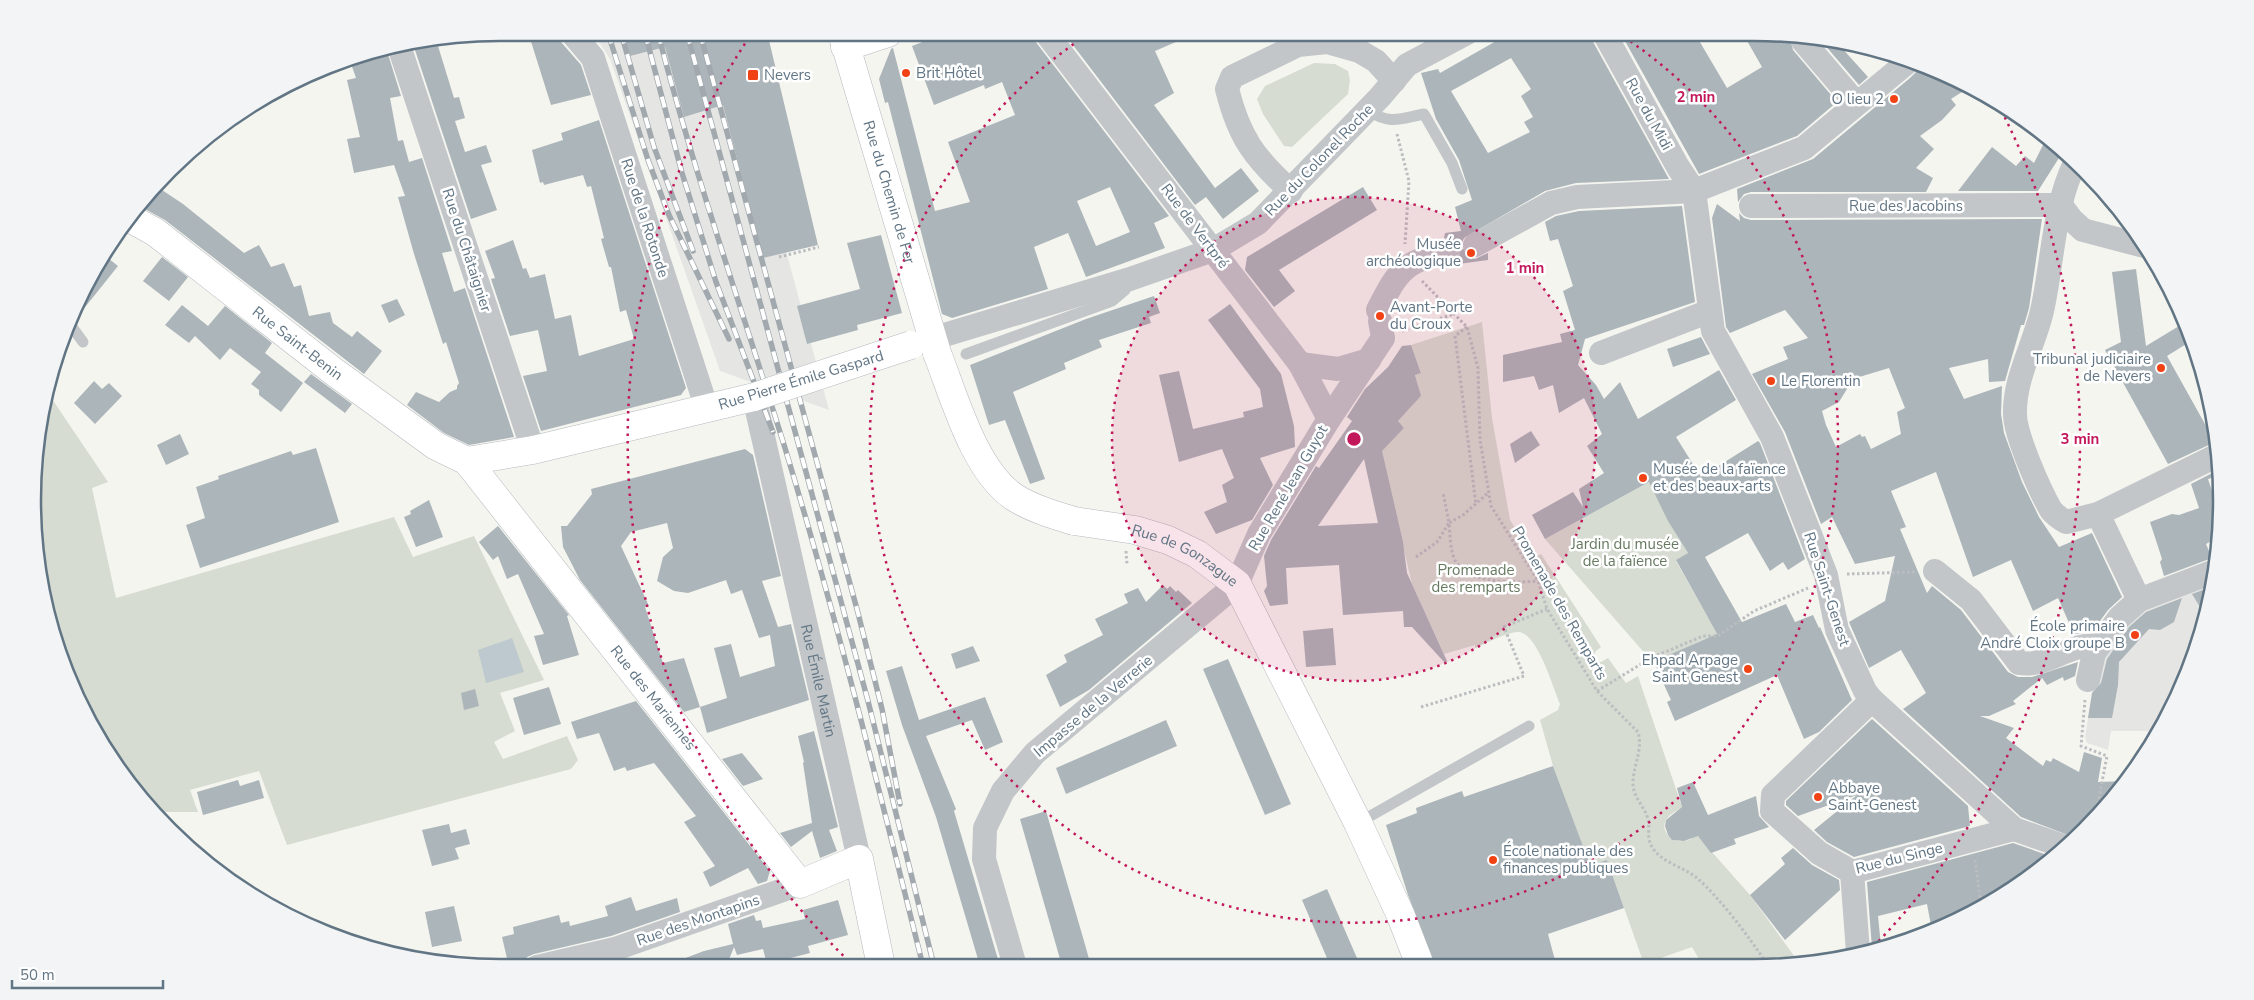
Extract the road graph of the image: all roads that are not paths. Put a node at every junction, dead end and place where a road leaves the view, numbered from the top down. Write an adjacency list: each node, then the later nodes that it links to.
1 (579, 41): 33 (street, Rue de la Rotonde)
2 (844, 41): 27 (main road, Rue du Chemin de Fer)
3 (1053, 41): 21 (street, Rue de Vertpré)
4 (1451, 41): 9 (street, Rue du Colonel Roche)
5 (1609, 41): 15 (street, Rue du Midi)
6 (1807, 44): 10 (street)
7 (401, 52): 35 (street, Rue du Châtaignier)
8 (1902, 66): 10 (street)
9 (1394, 81): 11 (street, Rue du Colonel Roche); 14 (street)
10 (1856, 103): 15 (street)
11 (1367, 110): 13 (lane); 14 (street, Rue du Colonel Roche)
12 (2072, 170): 16 (street)
13 (1462, 189)
14 (1291, 191): 21 (street, Rue du Colonel Roche)
15 (1694, 191): 20 (street); 24 (street, Rue Saint-Genest)
16 (2060, 205): 17 (street, Rue des Jacobins); 19 (street); 38 (street)
17 (1751, 206)
18 (136, 221): 37 (main road, Rue Saint-Benin)
19 (2134, 243)
20 (1475, 246)
21 (1213, 250): 23 (street, Rue du Colonel Roche); 31 (street, Rue de Vertpré)
22 (1448, 251): 30 (street, Rue René Jean Guyot)
23 (1130, 279): 27 (street, Rue Pierre Émile Gaspard); 28 (lane)
24 (1710, 311): 29 (street); 45 (street, Rue Saint-Genest)
25 (74, 330): 26 (lane)
26 (83, 342)
27 (926, 346): 32 (main road, Rue Pierre Émile Gaspard, bridge); 41 (main road, Rue de Gonzague, bridge)
28 (966, 354)
29 (1601, 354)
30 (1369, 360): 31 (street); 34 (street, Rue René Jean Guyot)
31 (1300, 364): 34 (street, Rue René Jean Guyot)
32 (754, 396): 33 (main road, Rue Pierre Émile Gaspard); 50 (street, Rue Émile Martin)
33 (707, 409): 35 (main road, Rue Pierre Émile Gaspard)
34 (1328, 419): 41 (street, Rue René Jean Guyot)
35 (534, 450): 37 (main road, Rue Pierre Émile Gaspard)
36 (2211, 459): 38 (street)
37 (467, 462): 52 (main road, Rue des Mariennes)
38 (2098, 514): 42 (street)
39 (1935, 571): 43 (street)
40 (2207, 574): 42 (street)
41 (1237, 584): 47 (main road, Rue de Gonzague); 56 (street, Impasse de la Verrerie)
42 (2140, 600): 43 (street)
43 (2098, 646): 44 (street)
44 (2088, 680)
45 (1872, 700): 48 (street, Rue Saint-Genest); 51 (street, Rue du Singe)
46 (1529, 726): 47 (lane)
47 (1358, 823): 57 (main road, Rue de Gonzague)
48 (2014, 829): 49 (street, Rue Saint-Genest); 51 (street, Rue du Singe)
49 (2057, 844)
50 (859, 859): 52 (main road); 55 (main road, Rue Émile Martin)
51 (1852, 872): 53 (street)
52 (800, 884): 54 (street, Rue des Montapins)
53 (1858, 947)
54 (617, 958)
55 (880, 959)
56 (1013, 959)
57 (1418, 959)

